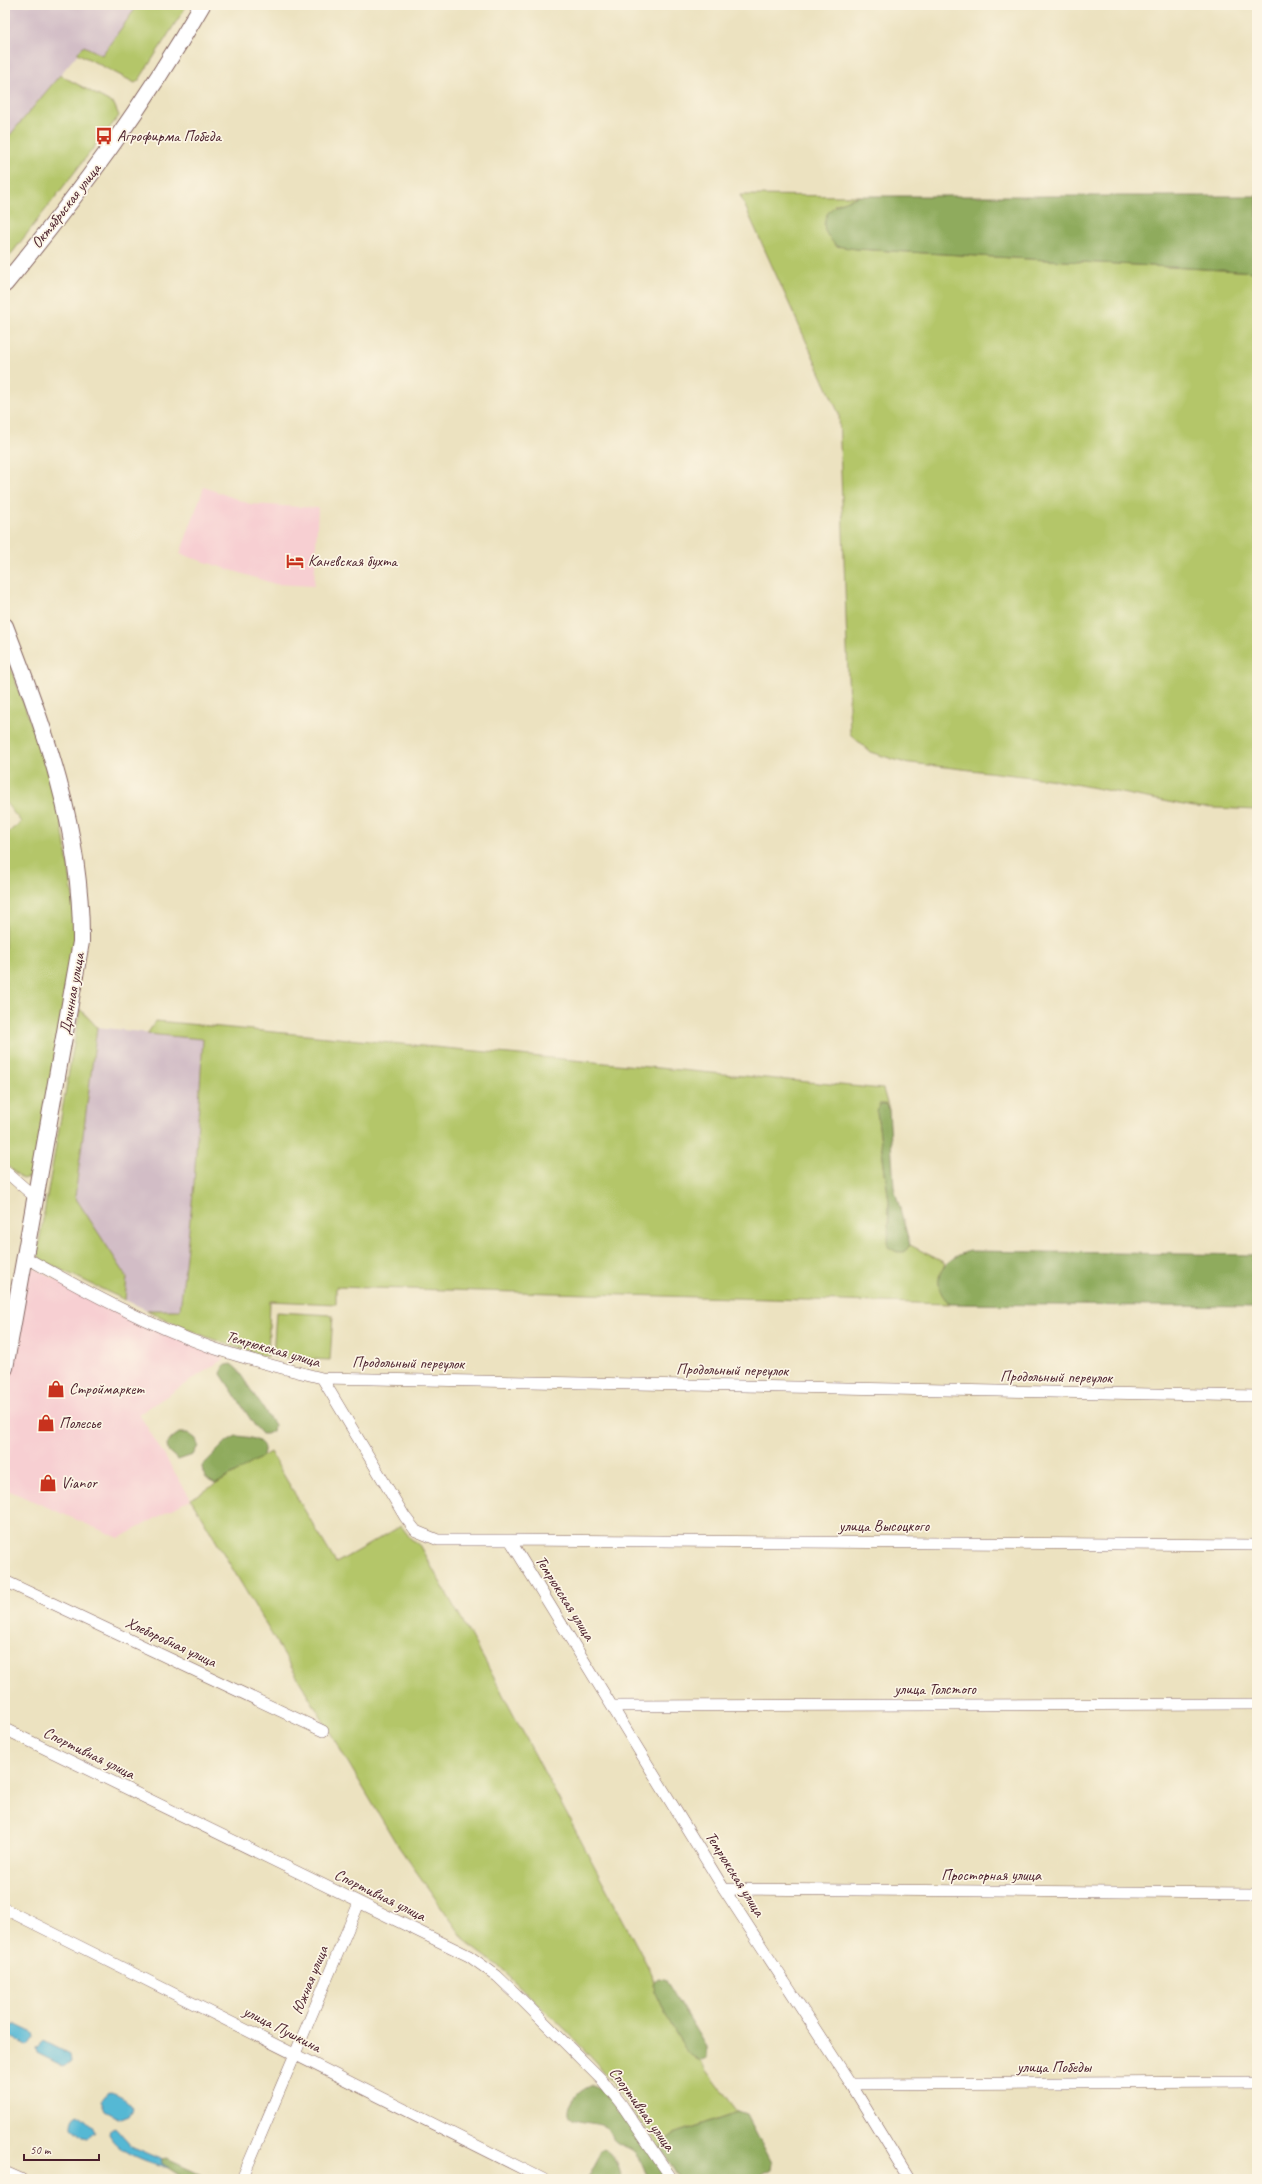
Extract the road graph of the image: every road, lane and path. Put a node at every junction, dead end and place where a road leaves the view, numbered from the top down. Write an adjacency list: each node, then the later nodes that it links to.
1 (202, 5): 2 (street, Октябрьская улица)
2 (5, 284)
3 (5, 626): 5 (street, Длинная улица)
4 (5, 1171): 5 (street)
5 (36, 1198): 6 (street, Длинная улица)
6 (26, 1257): 7 (street, Длинная улица); 8 (street, Темрюкская улица)
7 (5, 1368)
8 (322, 1378): 9 (street, Продольный переулок); 10 (street, Темрюкская улица)
9 (1257, 1396)
10 (510, 1540): 11 (street, улица Высоцкого); 14 (street, Темрюкская улица)
11 (1257, 1545)
12 (5, 1581): 16 (street, Хлеборобная улица)
13 (1257, 1704): 14 (street, улица Толстого)
14 (613, 1706): 17 (street, Темрюкская улица)
15 (5, 1729): 19 (street, Спортивная улица)
16 (323, 1732)
17 (724, 1889): 18 (street, Просторная улица); 23 (street, Темрюкская улица)
18 (1257, 1893)
19 (359, 1903): 21 (street, Южная улица); 28 (street, Спортивная улица)
20 (5, 1909): 21 (street, улица Пушкина)
21 (297, 2054): 26 (street, Южная улица); 27 (street, улица Пушкина)
22 (1257, 2082): 23 (street, улица Победы)
23 (851, 2084): 29 (street, Темрюкская улица)
24 (5, 2172): 25 (street)
25 (21, 2179)
26 (242, 2179)
27 (544, 2179)
28 (672, 2179)
29 (909, 2179)

